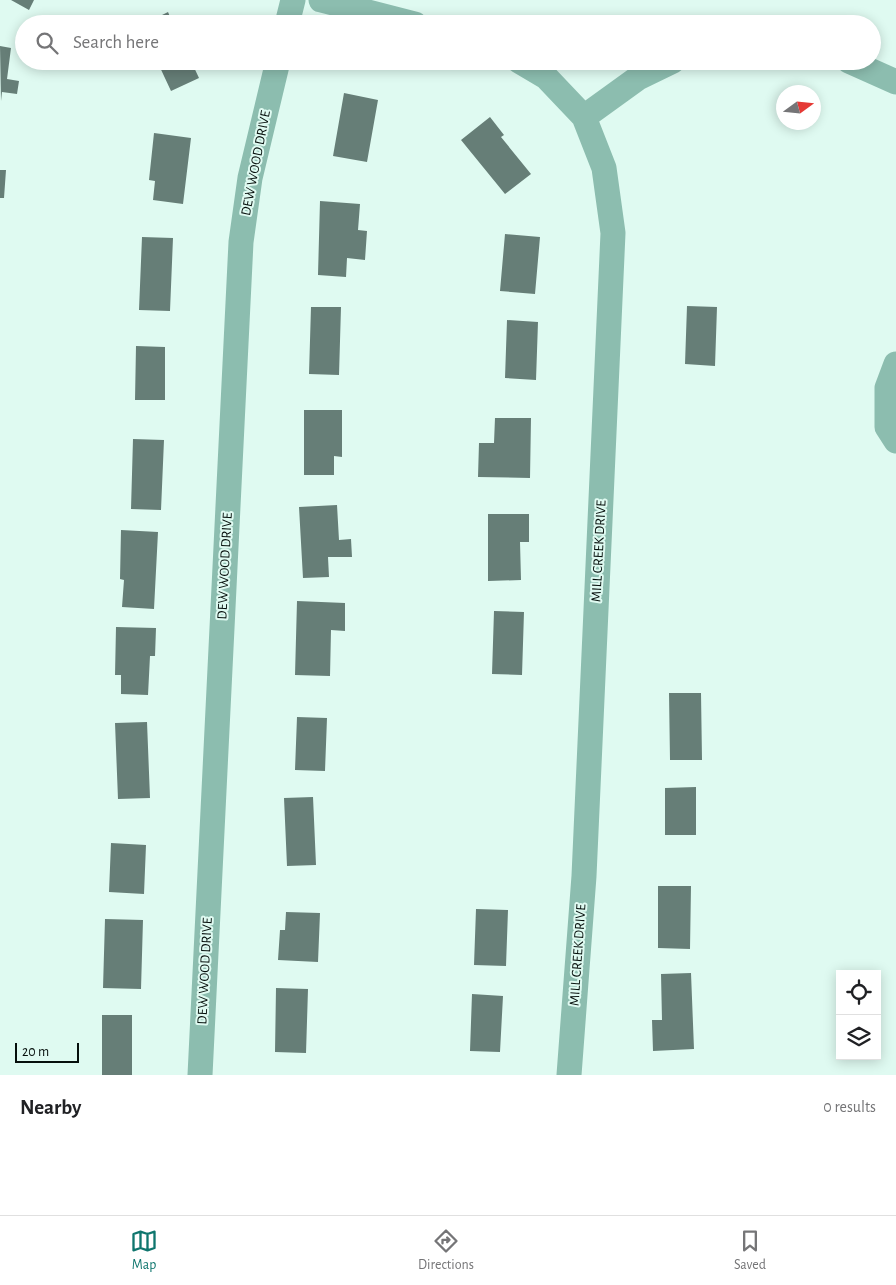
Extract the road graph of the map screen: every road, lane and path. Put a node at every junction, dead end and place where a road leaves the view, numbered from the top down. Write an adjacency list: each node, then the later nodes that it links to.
1 (293, 0): 3 (street)
2 (321, 0): 4 (street)
3 (289, 15)
4 (380, 15)
5 (276, 70): 13 (street, DEW WOOD DRIVE)
6 (534, 70): 10 (street, MILL CREEK DRIVE)
7 (654, 70): 10 (street)
8 (869, 70): 9 (street)
9 (896, 82)
10 (584, 117): 14 (street, MILL CREEK DRIVE)
11 (896, 364): 12 (street)
12 (896, 441)
13 (200, 1075)
14 (569, 1075)

